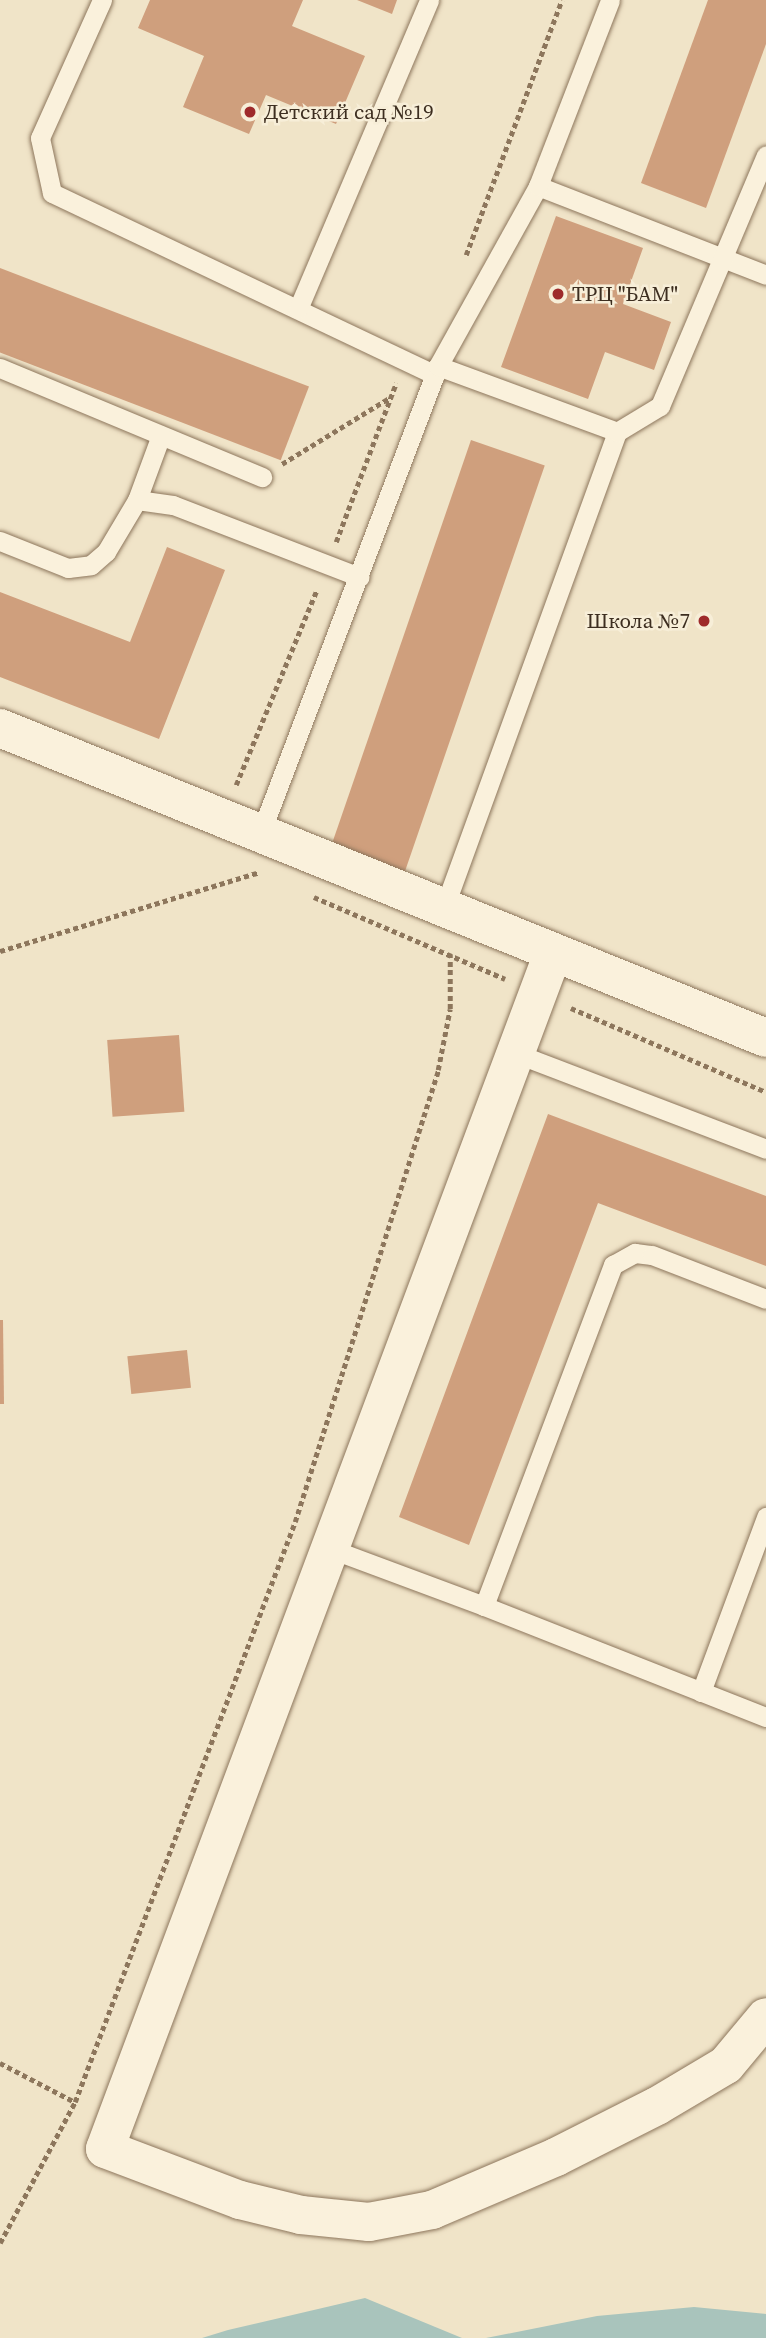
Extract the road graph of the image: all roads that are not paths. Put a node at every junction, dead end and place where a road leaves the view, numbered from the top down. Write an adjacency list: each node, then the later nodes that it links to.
1 (102, 0): 8 (lane)
2 (429, 0): 8 (lane)
3 (610, 0): 5 (lane)
4 (766, 155): 6 (lane)
5 (538, 186): 6 (lane); 10 (lane)
6 (724, 258): 7 (lane); 11 (lane)
7 (766, 275)
8 (298, 309): 10 (lane)
9 (0, 368): 12 (lane)
10 (437, 370): 11 (lane); 16 (lane)
11 (617, 432): 19 (lane)
12 (161, 435): 13 (lane); 14 (lane)
13 (262, 477)
14 (137, 500): 15 (lane); 16 (lane)
15 (0, 541)
16 (360, 577): 18 (lane)
17 (0, 728): 18 (street)
18 (261, 832): 19 (street)
19 (444, 908): 20 (street)
20 (553, 953): 21 (street); 22 (street)
21 (766, 1038)
22 (515, 1054): 23 (lane); 26 (street)
23 (766, 1149)
24 (766, 1299): 27 (lane)
25 (766, 1517): 28 (lane)
26 (331, 1549): 27 (lane); 30 (street)
27 (484, 1605): 28 (lane)
28 (701, 1692): 29 (lane)
29 (766, 1717)
30 (766, 2017)

